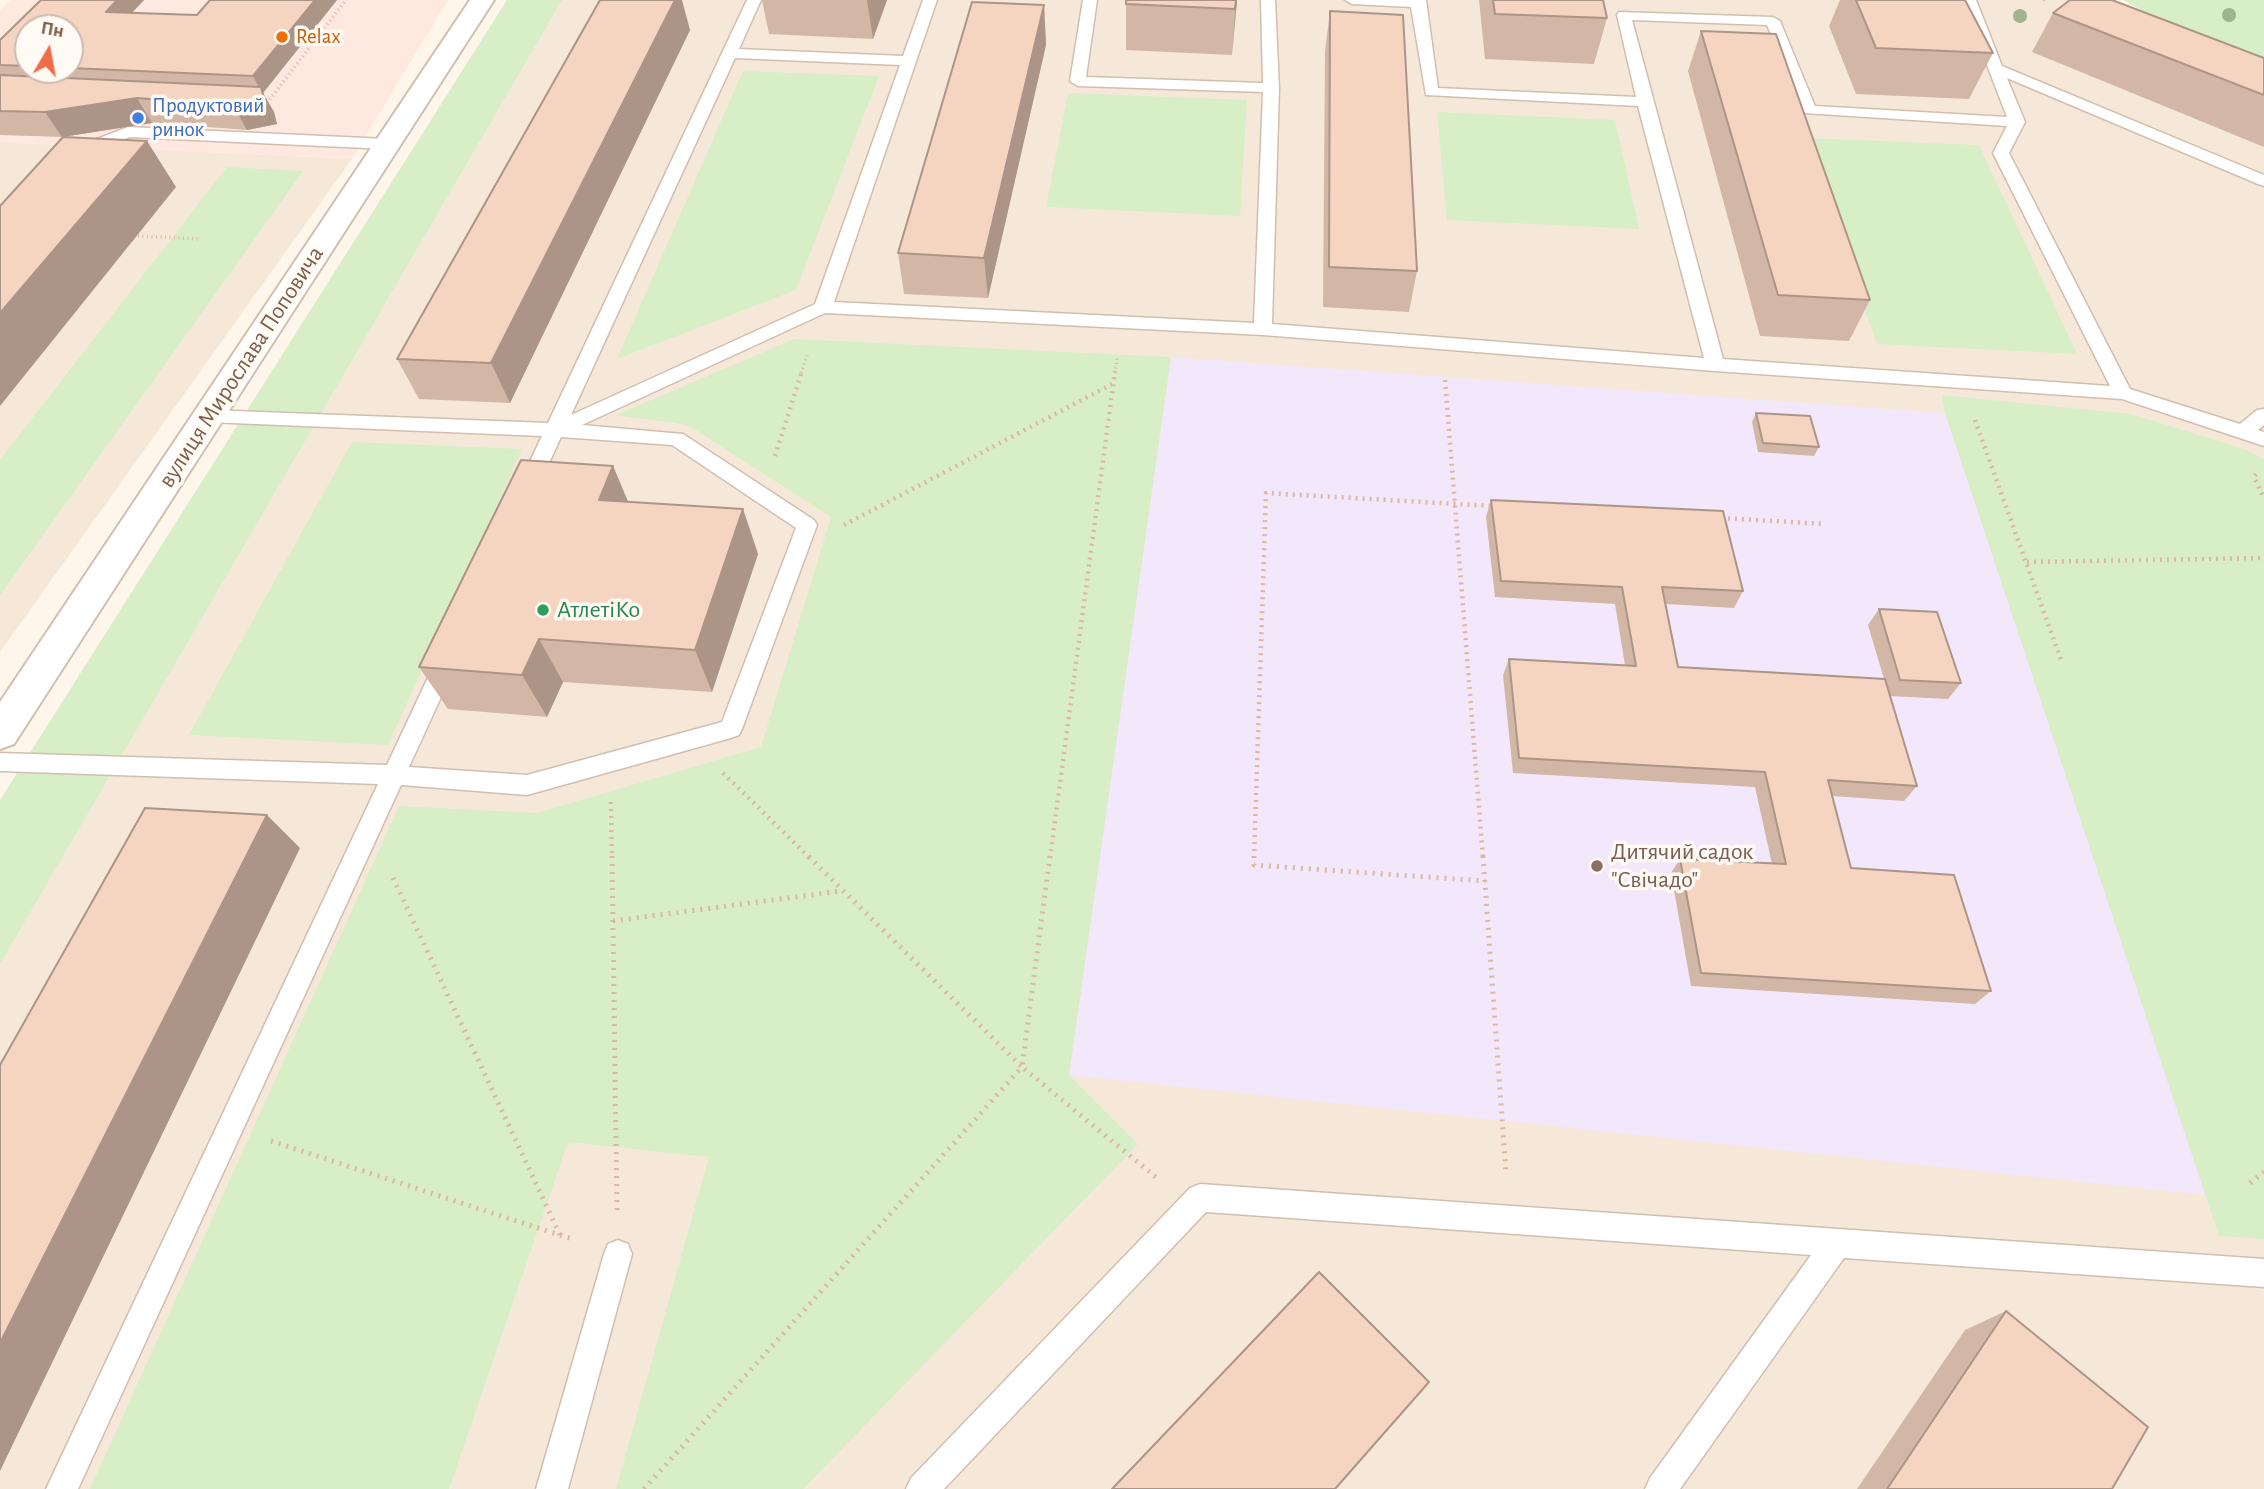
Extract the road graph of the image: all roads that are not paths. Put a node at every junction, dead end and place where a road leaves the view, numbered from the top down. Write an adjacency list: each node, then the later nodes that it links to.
1 (482, 0): 15 (street, вулиця Мирослава Поповича)
2 (754, 0): 9 (lane)
3 (930, 0): 10 (lane)
4 (1090, 0): 12 (lane)
5 (1268, 0): 12 (lane)
6 (1352, 0): 8 (lane)
7 (1969, 0): 11 (lane)
8 (1419, 1): 13 (lane)
9 (730, 52): 10 (lane); 24 (lane)
10 (909, 61): 18 (lane)
11 (1998, 69): 14 (lane); 17 (lane)
12 (1270, 88): 19 (lane)
13 (1644, 102): 14 (lane); 20 (lane)
14 (2017, 122): 21 (lane)
15 (387, 144): 16 (lane); 23 (street, вулиця Мирослава Поповича)
16 (72, 166)
17 (2264, 181)
18 (823, 307): 19 (lane); 24 (lane)
19 (1263, 329): 20 (lane)
20 (1715, 365): 21 (lane)
21 (2123, 393): 25 (lane)
22 (2264, 415): 25 (lane)
23 (208, 416): 24 (lane); 29 (street, вулиця Мирослава Поповича)
24 (554, 430): 27 (lane); 31 (lane)
25 (2245, 431): 26 (lane)
26 (2264, 439)
27 (520, 504)
28 (457, 639): 31 (lane)
29 (0, 733)
30 (0, 762): 31 (lane)
31 (393, 775): 35 (lane)
32 (1837, 1243): 34 (lane); 37 (lane); 38 (lane)
33 (618, 1254): 36 (lane)
34 (2264, 1273)
35 (62, 1489)
36 (552, 1489)
37 (922, 1489)
38 (1661, 1489)

